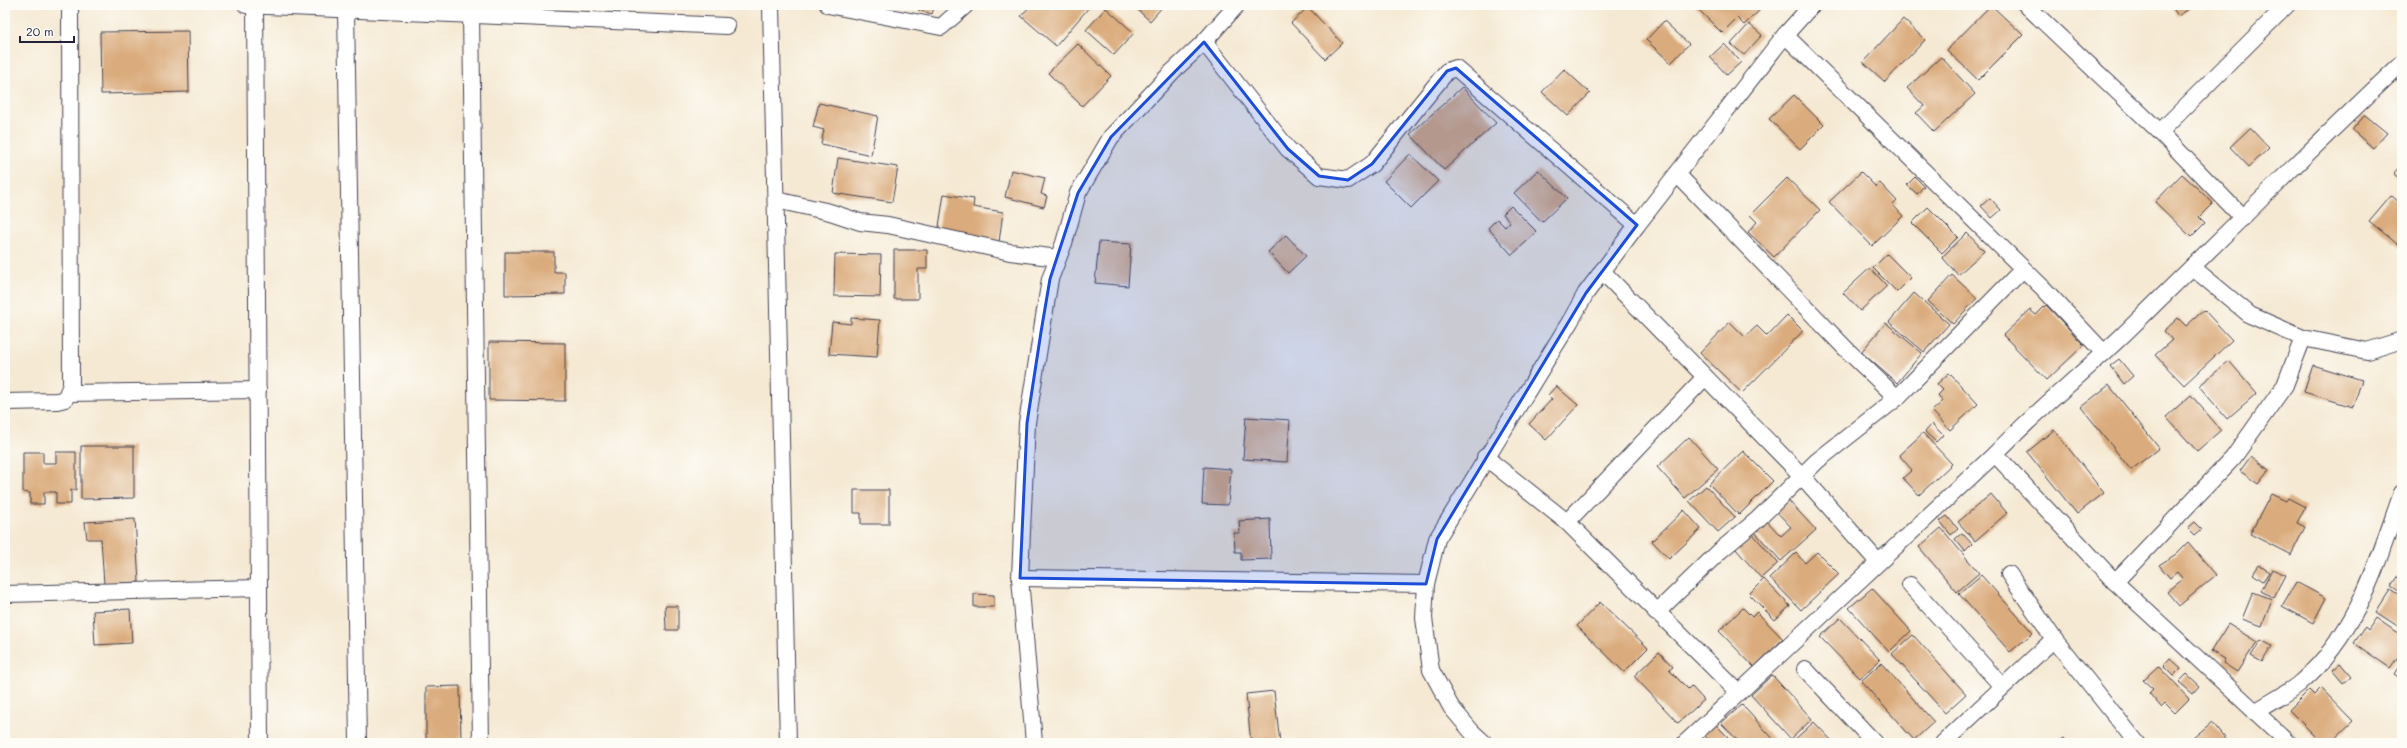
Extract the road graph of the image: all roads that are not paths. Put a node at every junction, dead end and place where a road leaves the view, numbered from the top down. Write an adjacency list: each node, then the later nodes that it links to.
1 (70, 5): 31 (street)
2 (246, 5): 3 (street)
3 (254, 5): 11 (street); 30 (street)
4 (771, 5): 19 (street)
5 (828, 5): 6 (street)
6 (966, 5)
7 (1237, 5): 15 (street)
8 (1812, 5): 14 (street)
9 (2026, 5): 17 (street)
10 (2287, 5): 17 (street)
11 (346, 9): 12 (street); 54 (street)
12 (471, 15): 13 (street); 55 (street)
13 (727, 26)
14 (1785, 36): 18 (street); 24 (street)
15 (1204, 42): 21 (street); 22 (street)
16 (2399, 71): 20 (street)
17 (2160, 132): 20 (street)
18 (1677, 174): 21 (street); 32 (street)
19 (776, 200): 22 (street); 56 (street)
20 (2243, 218): 23 (street)
21 (1637, 225): 25 (street)
22 (1058, 258): 41 (street)
23 (2192, 267): 26 (street); 28 (street)
24 (2023, 269): 28 (street); 32 (street)
25 (1602, 271): 29 (street); 35 (street)
26 (2303, 338): 27 (street); 42 (street)
27 (2402, 340)
28 (2104, 353): 34 (street)
29 (1705, 377): 36 (street); 38 (street)
30 (258, 390): 31 (street); 45 (street)
31 (69, 394): 33 (street)
32 (1897, 398): 36 (street)
33 (5, 402)
34 (1995, 454): 39 (street); 42 (street)
35 (1485, 457): 38 (street); 43 (street)
36 (1802, 476): 39 (street); 47 (street)
37 (2402, 493): 52 (street)
38 (1567, 522): 47 (street)
39 (1878, 562): 51 (street)
40 (2009, 574): 48 (street)
41 (1020, 578): 43 (street); 57 (street)
42 (2115, 582): 52 (street)
43 (1426, 584): 58 (street)
44 (1910, 585): 50 (street)
45 (259, 588): 46 (street); 53 (street)
46 (5, 594)
47 (1656, 613): 51 (street)
48 (2054, 639): 50 (street); 62 (street)
49 (1804, 669): 60 (street)
50 (2002, 686): 61 (street)
51 (1738, 692): 59 (street)
52 (2255, 712): 63 (street)
53 (260, 743)
54 (358, 743)
55 (481, 743)
56 (788, 743)
57 (1034, 743)
58 (1484, 743)
59 (1685, 743)
60 (1875, 743)
61 (1943, 743)
62 (2137, 743)
63 (2289, 743)

